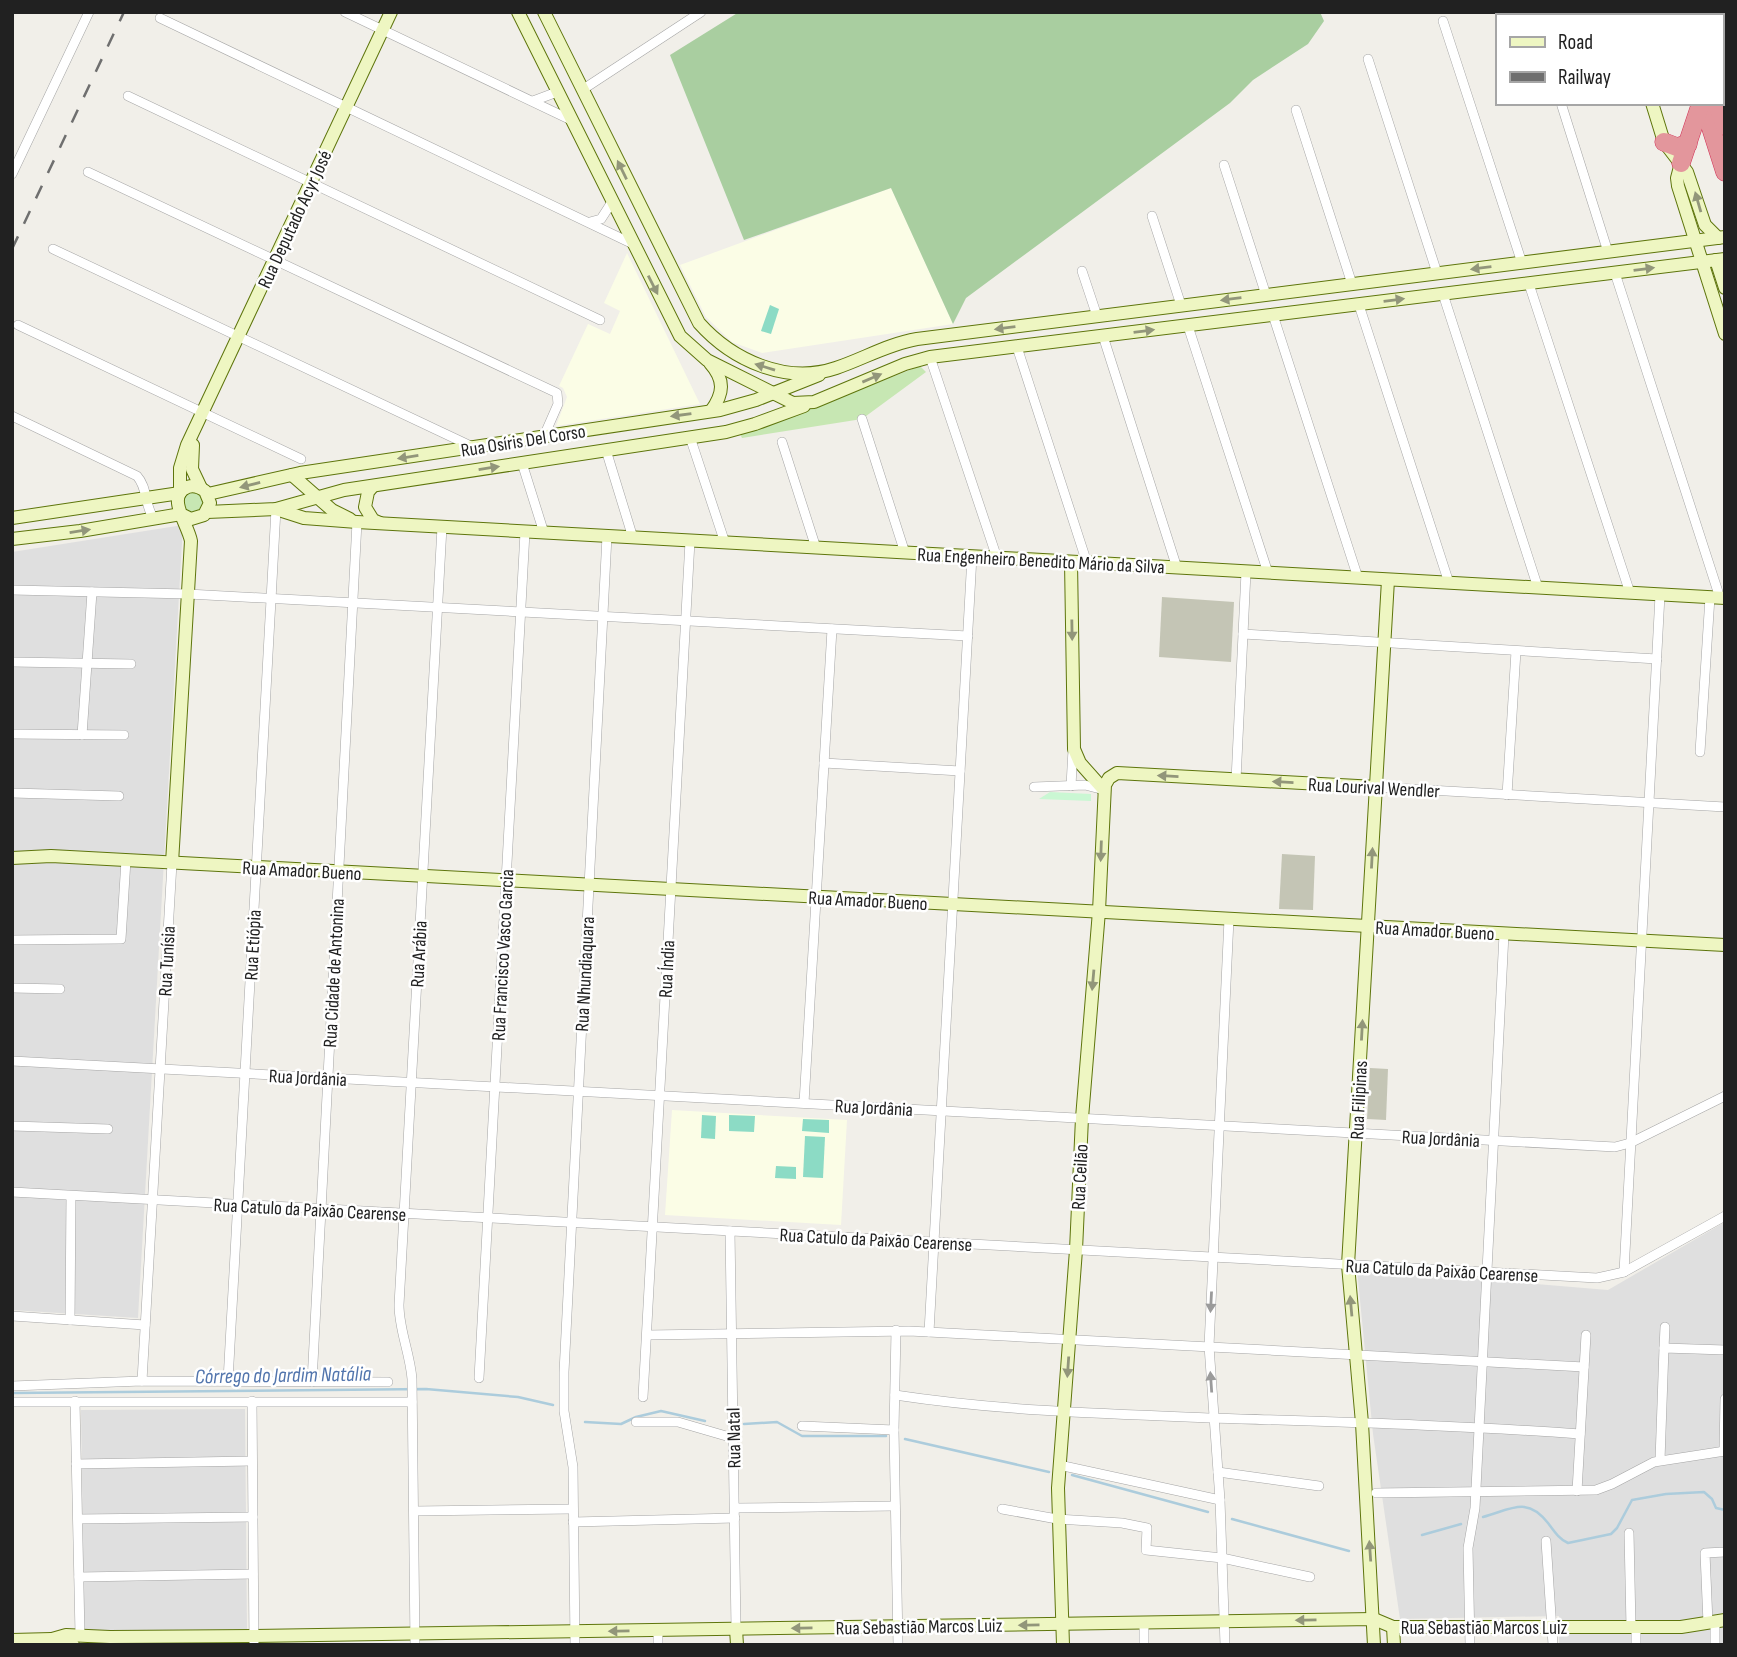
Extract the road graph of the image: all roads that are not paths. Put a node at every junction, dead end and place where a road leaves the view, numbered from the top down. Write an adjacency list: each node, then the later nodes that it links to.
1 (89, 12): 30 (street)
2 (345, 12): 9 (street)
3 (391, 12): 9 (street, Rua Deputado Acyr José)
4 (517, 12): 12 (street)
5 (544, 12): 11 (street)
6 (701, 12): 11 (street)
7 (160, 18): 20 (street)
8 (1443, 21): 47 (street)
9 (383, 30): 14 (street); 20 (street, Rua Deputado Acyr José)
10 (1368, 59): 50 (street)
11 (582, 90): 12 (street); 33 (street, one-way to 11)
12 (557, 92): 14 (street); 22 (street)
13 (128, 96): 31 (street)
14 (533, 101): 22 (street)
15 (1562, 105): 42 (street)
16 (1653, 105): 24 (street)
17 (1701, 105): 25 (highway)
18 (1703, 105): 29 (highway)
19 (1718, 105): 23 (highway)
20 (346, 107): 31 (street, Rua Deputado Acyr José); 35 (street)
21 (1296, 110): 54 (street)
22 (571, 120): 32 (street)
23 (1725, 126)
24 (1664, 142): 25 (highway); 26 (street)
25 (1688, 144): 26 (highway)
26 (1681, 163): 38 (street, one-way to 26); 39 (street)
27 (1224, 165): 60 (street)
28 (88, 172): 45 (street)
29 (1725, 172)
30 (12, 173)
31 (310, 183): 45 (street, Rua Deputado Acyr José); 67 (street)
32 (612, 202): 35 (street); 36 (street)
33 (641, 209): 36 (street); 80 (street, one-way to 33)
34 (1152, 216): 62 (street)
35 (590, 222): 37 (street)
36 (623, 224): 37 (street); 40 (street)
37 (607, 231): 40 (street)
38 (1721, 238): 39 (street)
39 (1695, 241): 42 (street); 48 (street)
40 (633, 244): 79 (street, one-way to 79)
41 (53, 249): 73 (street)
42 (1608, 252): 43 (street)
43 (1587, 254): 44 (street); 52 (street)
44 (1557, 258): 47 (street); 53 (street)
45 (274, 260): 73 (street, Rua Deputado Acyr José); 90 (street)
46 (1721, 260): 48 (street, Rua Osíris Del Corso); 57 (street)
47 (1522, 262): 50 (street, one-way to 50)
48 (1702, 262): 51 (street, Rua Osíris Del Corso, one-way to 48); 72 (street)
49 (1082, 271): 66 (street)
50 (1437, 273): 54 (street)
51 (1615, 273): 52 (street, Rua Osíris Del Corso); 140 (street)
52 (1592, 276): 53 (street, Rua Osíris Del Corso)
53 (1558, 280): 55 (street, Rua Osíris Del Corso)
54 (1352, 284): 56 (street)
55 (1529, 284): 59 (street, Rua Osíris Del Corso); 137 (street)
56 (1316, 288): 58 (street); 63 (street)
57 (1725, 288)
58 (1283, 293): 60 (street); 64 (street)
59 (1443, 294): 61 (street, Rua Osíris Del Corso, one-way to 59); 134 (street)
60 (1266, 295): 62 (street, one-way to 62)
61 (1359, 304): 63 (street, Rua Osíris Del Corso); 133 (street)
62 (1181, 305): 66 (street)
63 (1321, 309): 64 (street, Rua Osíris Del Corso)
64 (1288, 314): 65 (street, Rua Osíris Del Corso)
65 (1273, 315): 71 (street, Rua Osíris Del Corso); 131 (street)
66 (1097, 316): 68 (street)
67 (600, 320)
68 (1068, 320): 69 (street); 75 (street)
69 (1044, 323): 76 (street); 80 (street, one-way to 80)
70 (18, 325): 84 (street)
71 (1188, 326): 74 (street, Rua Osíris Del Corso, one-way to 71); 130 (street)
72 (1725, 334)
73 (238, 336): 84 (street, Rua Deputado Acyr José); 89 (street)
74 (1103, 336): 75 (street, Rua Osíris Del Corso); 128 (street)
75 (1074, 340): 76 (street, Rua Osíris Del Corso)
76 (1046, 343): 77 (street, Rua Osíris Del Corso)
77 (1017, 347): 78 (street, Rua Osíris Del Corso); 127 (street)
78 (930, 358): 82 (street, Rua Osíris Del Corso, one-way to 78); 125 (street)
79 (708, 360): 81 (street); 83 (street)
80 (833, 369): 81 (street, Rua Osíris Del Corso)
81 (771, 394): 82 (street); 83 (street, Rua Osíris Del Corso)
82 (814, 402): 91 (street, Rua Osíris Del Corso)
83 (710, 411): 88 (street, Rua Osíris Del Corso, one-way to 88)
84 (202, 412): 87 (street, Rua Deputado Acyr José); 97 (street)
85 (12, 416): 105 (street)
86 (862, 419): 123 (street)
87 (196, 425): 102 (street, Rua Deputado Acyr José); 103 (street, Rua Deputado Acyr José)
88 (576, 432): 90 (street, Rua Osíris Del Corso); 96 (street)
89 (449, 436): 93 (street); 95 (street)
90 (544, 436): 93 (street, Rua Osíris Del Corso); 98 (street)
91 (690, 438): 94 (street, Rua Osíris Del Corso); 121 (street)
92 (782, 442): 122 (street)
93 (474, 447): 95 (street, Rua Osíris Del Corso)
94 (606, 450): 96 (street, Rua Osíris Del Corso); 117 (street)
95 (450, 451): 100 (street, Rua Osíris Del Corso, one-way to 100)
96 (578, 454): 98 (street, Rua Osíris Del Corso)
97 (301, 459)
98 (551, 459): 99 (street, Rua Osíris Del Corso)
99 (522, 463): 101 (street, Rua Osíris Del Corso, one-way to 99); 115 (street)
100 (292, 475): 102 (street, Rua Osíris Del Corso, one-way to 102); 104 (street)
101 (373, 486): 104 (street, Rua Osíris Del Corso); 112 (street)
102 (204, 491): 103 (street); 108 (street)
103 (180, 493): 105 (street); 107 (street)
104 (318, 497): 106 (street, Rua Osíris Del Corso); 111 (street)
105 (146, 498): 109 (street); 110 (street)
106 (276, 509): 108 (street, Rua Osíris Del Corso); 111 (street, Rua Engenheiro Benedito Mário da Silva); 141 (street, Rua Etiópia)
107 (181, 514): 108 (street); 110 (street); 119 (street, Rua Tunísia)
108 (204, 514): 119 (street, Rua Tunísia)
109 (12, 519)
110 (154, 519): 118 (street, one-way to 110)
111 (357, 523): 112 (street, Rua Engenheiro Benedito Mário da Silva); 142 (street, Rua Cidade de Antonina)
112 (380, 523): 113 (street, Rua Engenheiro Benedito Mário da Silva)
113 (442, 527): 114 (street, Rua Engenheiro Benedito Mário da Silva); 143 (street, Rua Arábia)
114 (525, 532): 115 (street, Rua Engenheiro Benedito Mário da Silva); 144 (street, Rua Francisco Vasco Garcia)
115 (544, 533): 116 (street, Rua Engenheiro Benedito Mário da Silva)
116 (607, 536): 117 (street, Rua Engenheiro Benedito Mário da Silva); 145 (street, Rua Nhundiaquara)
117 (634, 538): 120 (street, Rua Engenheiro Benedito Mário da Silva)
118 (12, 539)
119 (191, 541): 138 (street, Rua Tunísia)
120 (690, 541): 121 (street, Rua Engenheiro Benedito Mário da Silva); 146 (street, Rua Índia)
121 (725, 543): 122 (street, Rua Engenheiro Benedito Mário da Silva)
122 (816, 548): 123 (street, Rua Engenheiro Benedito Mário da Silva)
123 (905, 553): 124 (street, Rua Engenheiro Benedito Mário da Silva)
124 (972, 556): 125 (street, Rua Engenheiro Benedito Mário da Silva); 149 (street)
125 (997, 558): 126 (street, Rua Engenheiro Benedito Mário da Silva)
126 (1071, 562): 127 (street, Rua Engenheiro Benedito Mário da Silva); 159 (street, one-way to 159)
127 (1087, 563): 128 (street, Rua Engenheiro Benedito Mário da Silva)
128 (1177, 568): 129 (street, Rua Engenheiro Benedito Mário da Silva)
129 (1246, 572): 130 (street, Rua Engenheiro Benedito Mário da Silva); 148 (street)
130 (1268, 573): 131 (street, Rua Engenheiro Benedito Mário da Silva)
131 (1358, 578): 132 (street, Rua Engenheiro Benedito Mário da Silva)
132 (1388, 580): 133 (street, Rua Engenheiro Benedito Mário da Silva); 150 (street, Rua Filipinas)
133 (1448, 583): 134 (street, Rua Engenheiro Benedito Mário da Silva)
134 (1538, 588): 137 (street, Rua Engenheiro Benedito Mário da Silva)
135 (12, 590): 136 (street)
136 (92, 592): 138 (street); 154 (street)
137 (1630, 593): 139 (street, Rua Engenheiro Benedito Mário da Silva)
138 (188, 594): 141 (street); 175 (street, Rua Tunísia)
139 (1660, 595): 140 (street, Rua Engenheiro Benedito Mário da Silva); 152 (street)
140 (1718, 598): 160 (street)
141 (271, 599): 142 (street); 176 (street, Rua Etiópia)
142 (353, 603): 143 (street); 177 (street, Rua Cidade de Antonina)
143 (437, 608): 144 (street); 178 (street, Rua Arábia)
144 (520, 612): 145 (street); 179 (street, Rua Francisco Vasco Garcia)
145 (603, 617): 146 (street); 180 (street, Rua Nhundiaquara)
146 (685, 621): 147 (street); 181 (street, Rua Índia)
147 (832, 629): 149 (street); 161 (street)
148 (1243, 634): 150 (street); 163 (street)
149 (968, 636): 162 (street)
150 (1384, 643): 151 (street); 166 (street, Rua Filipinas)
151 (1516, 651): 152 (street); 169 (street)
152 (1657, 659): 171 (street)
153 (12, 662): 154 (street)
154 (87, 663): 155 (street); 157 (street)
155 (131, 664)
156 (12, 734): 157 (street)
157 (82, 735): 158 (street)
158 (124, 735)
159 (1073, 740): 164 (street); 167 (street)
160 (1700, 752)
161 (824, 763): 162 (street); 182 (street)
162 (960, 771): 183 (street)
163 (1236, 780): 166 (street, Rua Lourival Wendler, one-way to 163); 167 (street, Rua Lourival Wendler, one-way to 167)
164 (1071, 786): 165 (street); 167 (street)
165 (1034, 787)
166 (1376, 788): 169 (street, Rua Lourival Wendler); 186 (street, Rua Filipinas, one-way to 166)
167 (1104, 790): 184 (street, Rua Ceilão, one-way to 184)
168 (12, 793): 170 (street)
169 (1507, 795): 171 (street, Rua Lourival Wendler)
170 (119, 796)
171 (1648, 803): 172 (street, Rua Lourival Wendler); 189 (street)
172 (1725, 807)
173 (12, 858): 174 (street, Rua Amador Bueno)
174 (126, 860): 175 (street, Rua Amador Bueno); 188 (street)
175 (172, 863): 176 (street, Rua Amador Bueno); 194 (street, Rua Tunísia)
176 (257, 867): 177 (street, Rua Amador Bueno); 195 (street, Rua Etiópia)
177 (339, 872): 178 (street, Rua Amador Bueno); 196 (street, Rua Cidade de Antonina)
178 (423, 876): 179 (street, Rua Amador Bueno); 197 (street, Rua Arábia)
179 (506, 880): 180 (street, Rua Amador Bueno); 198 (street, Rua Francisco Vasco Garcia)
180 (589, 885): 181 (street, Rua Amador Bueno); 199 (street, Rua Nhundiaquara)
181 (671, 889): 182 (street, Rua Amador Bueno); 200 (street, Rua Índia)
182 (816, 897): 183 (street, Rua Amador Bueno); 202 (street)
183 (953, 904): 184 (street, Rua Amador Bueno); 203 (street)
184 (1099, 912): 185 (street, Rua Amador Bueno); 204 (street, Rua Ceilão, one-way to 204)
185 (1229, 919): 186 (street, Rua Amador Bueno); 206 (street)
186 (1368, 926): 187 (street, Rua Amador Bueno); 208 (street, Rua Filipinas, one-way to 186)
187 (1504, 933): 189 (street, Rua Amador Bueno); 209 (street)
188 (12, 940)
189 (1641, 941): 190 (street, Rua Amador Bueno); 210 (street)
190 (1725, 945)
191 (12, 988): 192 (street)
192 (61, 989)
193 (12, 1061): 194 (street, Rua Jordânia)
194 (160, 1069): 195 (street, Rua Jordânia); 213 (street, Rua Tunísia)
195 (245, 1073): 196 (street, Rua Jordânia); 214 (street, Rua Etiópia)
196 (328, 1078): 197 (street, Rua Jordânia); 215 (street, Rua Cidade de Antonina)
197 (412, 1083): 198 (street, Rua Jordânia); 216 (street, Rua Arábia)
198 (495, 1087): 199 (street, Rua Jordânia); 218 (street, Rua Francisco Vasco Garcia)
199 (578, 1091): 200 (street, Rua Jordânia); 219 (street, Rua Nhundiaquara)
200 (660, 1096): 202 (street, Rua Jordânia); 220 (street, Rua Índia)
201 (1725, 1096): 210 (street, Rua Jordânia)
202 (804, 1103): 203 (street, Rua Jordânia)
203 (942, 1111): 204 (street, Rua Jordânia); 222 (street)
204 (1082, 1118): 206 (street, Rua Jordânia); 223 (street, Rua Ceilão)
205 (12, 1126): 207 (street)
206 (1219, 1126): 208 (street, Rua Jordânia); 224 (street)
207 (108, 1129)
208 (1356, 1133): 209 (street, Rua Jordânia); 225 (street, Rua Filipinas)
209 (1493, 1140): 210 (street, Rua Jordânia); 226 (street)
210 (1630, 1143): 227 (street)
211 (12, 1192): 212 (street, Rua Catulo da Paixão Cearense)
212 (71, 1196): 213 (street, Rua Catulo da Paixão Cearense); 229 (street)
213 (152, 1200): 214 (street, Rua Catulo da Paixão Cearense); 230 (street, Rua Tunísia)
214 (238, 1205): 215 (street, Rua Catulo da Paixão Cearense); 246 (street, Rua Etiópia)
215 (321, 1209): 216 (street, Rua Catulo da Paixão Cearense); 247 (street, Rua Cidade de Antonina)
216 (404, 1214): 218 (street, Rua Catulo da Paixão Cearense); 256 (street, Rua Arábia)
217 (1725, 1216): 227 (street, Rua Catulo da Paixão Cearense)
218 (488, 1218): 219 (street, Rua Catulo da Paixão Cearense); 244 (street, Rua Francisco Vasco Garcia)
219 (571, 1223): 220 (street, Rua Catulo da Paixão Cearense); 278 (street, Rua Nhundiaquara)
220 (652, 1227): 221 (street, Rua Catulo da Paixão Cearense); 235 (street, Rua Índia)
221 (730, 1231): 222 (street, Rua Catulo da Paixão Cearense); 234 (street, Rua Natal)
222 (934, 1242): 223 (street, Rua Catulo da Paixão Cearense); 233 (street)
223 (1076, 1250): 224 (street, Rua Catulo da Paixão Cearense); 237 (street, Rua Ceilão)
224 (1213, 1258): 225 (street, Rua Catulo da Paixão Cearense); 238 (street, one-way to 238)
225 (1348, 1265): 226 (street, Rua Catulo da Paixão Cearense); 241 (street, Rua Filipinas, one-way to 225)
226 (1486, 1272): 227 (street, Rua Catulo da Paixão Cearense); 242 (street)
227 (1623, 1272)
228 (12, 1317): 229 (street)
229 (70, 1320): 230 (street)
230 (145, 1325): 245 (street, Rua Tunísia)
231 (1665, 1327): 239 (street)
232 (896, 1331): 233 (street); 234 (street); 250 (street)
233 (929, 1332): 237 (street)
234 (732, 1334): 235 (street); 265 (street, Rua Natal)
235 (647, 1335): 251 (street, Rua Índia)
236 (1586, 1335): 243 (street)
237 (1069, 1339): 238 (street); 257 (street, Rua Ceilão, one-way to 257)
238 (1209, 1346): 241 (street); 258 (street, one-way to 238)
239 (1664, 1348): 240 (street); 267 (street)
240 (1725, 1350)
241 (1356, 1354): 242 (street); 260 (street, Rua Filipinas)
242 (1482, 1363): 243 (street); 262 (street)
243 (1584, 1367): 264 (street)
244 (479, 1378)
245 (142, 1381): 246 (street); 249 (street)
246 (228, 1381): 247 (street)
247 (312, 1382): 248 (street)
248 (388, 1382)
249 (12, 1386)
250 (894, 1395): 257 (street); 263 (street)
251 (643, 1397)
252 (1725, 1399): 266 (street)
253 (75, 1401): 254 (street); 255 (street); 269 (street)
254 (252, 1401): 256 (street); 268 (street)
255 (12, 1402)
256 (412, 1402): 280 (street, Rua Arábia)
257 (1064, 1413): 258 (street); 270 (street, Rua Ceilão)
258 (1214, 1418): 260 (street); 271 (street)
259 (636, 1422): 265 (street)
260 (1362, 1423): 262 (street); 293 (street, Rua Filipinas, one-way to 260)
261 (802, 1426): 263 (street)
262 (1478, 1427): 264 (street); 273 (street)
263 (894, 1430): 277 (street)
264 (1580, 1434): 274 (street)
265 (733, 1438): 281 (street, Rua Natal)
266 (1725, 1451): 267 (street)
267 (1660, 1460): 274 (street)
268 (252, 1461): 269 (street); 282 (street)
269 (76, 1464): 283 (street)
270 (1059, 1465): 276 (street); 284 (street, Rua Ceilão)
271 (1218, 1472): 272 (street); 276 (street)
272 (1319, 1486)
273 (1475, 1491): 274 (street); 275 (street); 300 (street)
274 (1577, 1491)
275 (1376, 1493)
276 (1220, 1500): 289 (street)
277 (895, 1506): 281 (street); 298 (street)
278 (573, 1509): 280 (street); 285 (street, Rua Nhundiaquara)
279 (1002, 1509): 284 (street)
280 (414, 1511): 306 (street, Rua Arábia)
281 (735, 1513): 285 (street); 303 (street, Rua Natal)
282 (253, 1517): 283 (street); 290 (street)
283 (78, 1519): 291 (street)
284 (1057, 1519): 289 (street); 297 (street, Rua Ceilão)
285 (573, 1522): 305 (street, Rua Nhundiaquara)
286 (1629, 1533): 302 (street)
287 (1546, 1541): 301 (street)
288 (1725, 1552): 295 (street)
289 (1222, 1559): 292 (street); 294 (street)
290 (253, 1574): 291 (street); 309 (street)
291 (79, 1577): 310 (street)
292 (1310, 1577)
293 (1374, 1619): 294 (street, Rua Sebastião Marcos Luiz, one-way to 294); 299 (street, Rua Sebastião Marcos Luiz); 317 (street, Rua Filipinas)
294 (1225, 1622): 296 (street, Rua Sebastião Marcos Luiz); 316 (street)
295 (1716, 1622): 302 (street, Rua Sebastião Marcos Luiz); 322 (street)
296 (1144, 1623): 297 (street, Rua Sebastião Marcos Luiz); 315 (street)
297 (1063, 1624): 298 (street, Rua Sebastião Marcos Luiz, one-way to 298); 314 (street, Rua Ceilão)
298 (897, 1626): 303 (street, Rua Sebastião Marcos Luiz, one-way to 303); 313 (street)
299 (1393, 1627): 300 (street, Rua Sebastião Marcos Luiz); 318 (street)
300 (1469, 1627): 301 (street, Rua Sebastião Marcos Luiz); 319 (street)
301 (1552, 1627): 302 (street, Rua Sebastião Marcos Luiz); 320 (street)
302 (1633, 1627): 321 (street)
303 (736, 1629): 304 (street, Rua Sebastião Marcos Luiz); 312 (street, Rua Natal)
304 (658, 1630): 305 (street, Rua Sebastião Marcos Luiz, one-way to 305); 311 (street)
305 (575, 1638): 307 (street, Rua Sebastião Marcos Luiz)
306 (415, 1639): 307 (street, Rua Sebastião Marcos Luiz); 309 (street, Rua Sebastião Marcos Luiz)
307 (496, 1639)
308 (12, 1640): 310 (street, Rua Sebastião Marcos Luiz)
309 (254, 1641): 310 (street, Rua Sebastião Marcos Luiz)
310 (80, 1642)
311 (658, 1645)
312 (737, 1645)
313 (898, 1645)
314 (1063, 1645)
315 (1144, 1645)
316 (1225, 1645)
317 (1374, 1645)
318 (1394, 1645)
319 (1469, 1645)
320 (1553, 1645)
321 (1636, 1645)
322 (1715, 1645)

